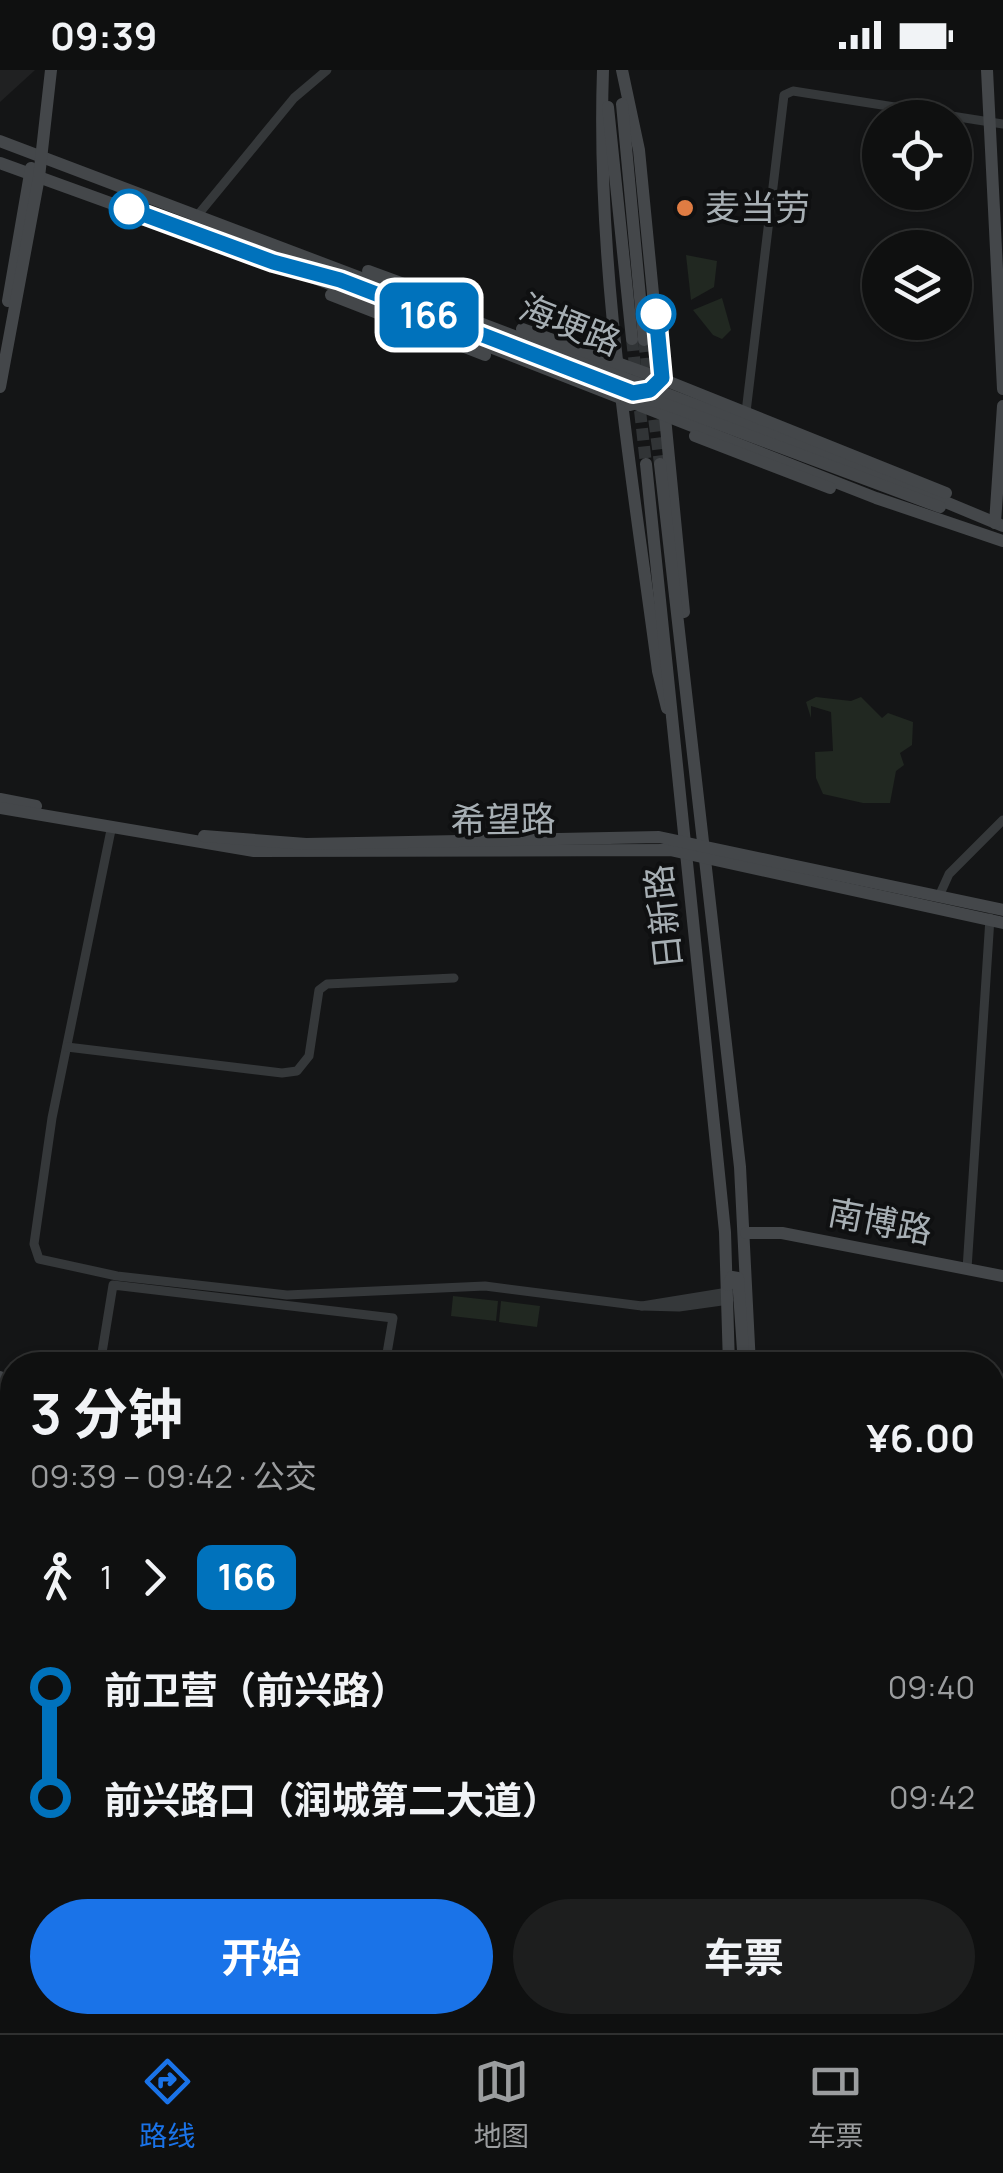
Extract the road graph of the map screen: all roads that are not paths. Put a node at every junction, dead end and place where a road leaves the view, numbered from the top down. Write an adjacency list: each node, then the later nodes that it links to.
1 (47, 70): 8 (main road)
2 (327, 70): 11 (street)
3 (604, 70): 4 (main road, 日新路); 16 (main road)
4 (621, 70): 17 (main road, 日新路)
5 (990, 70): 6 (main road)
6 (996, 122): 12 (main road); 20 (main road); 24 (street)
7 (0, 140): 8 (main road, 海埂路)
8 (38, 155): 10 (main road); 11 (main road, 海埂路)
9 (0, 163): 10 (main road, 海埂路)
10 (35, 175): 14 (main road, 海埂路); 15 (main road); 18 (main road)
11 (198, 216): 13 (main road, 海埂路)
12 (1003, 254)
13 (302, 257): 16 (main road); 26 (main road, 海埂路)
14 (273, 262): 19 (main road); 23 (main road); 27 (main road, 海埂路)
15 (0, 342)
16 (619, 364): 17 (main road); 19 (main road)
17 (662, 378): 19 (main road); 21 (main road, 日新路); 24 (main road)
18 (0, 387)
19 (622, 389): 23 (main road)
20 (1003, 389)
21 (665, 404): 23 (main road); 25 (main road, 日新路); 26 (main road)
22 (1003, 406): 26 (main road)
23 (623, 409): 25 (main road); 29 (main road)
24 (746, 412): 26 (main road)
25 (667, 425): 27 (main road); 28 (main road, 日新路)
26 (999, 525)
27 (1003, 541)
28 (690, 739): 29 (main road, 日新路); 35 (main road, 日新路)
29 (679, 754): 34 (main road, 日新路)
30 (0, 799): 34 (main road, 希望路)
31 (0, 808): 33 (main road, 希望路)
32 (1003, 820): 36 (street)
33 (110, 830): 34 (main road, 希望路); 39 (street)
34 (687, 847): 35 (main road, 希望路); 43 (main road, 日新路)
35 (702, 852): 36 (main road, 希望路); 37 (main road, 希望路); 40 (main road, 日新路)
36 (940, 894): 37 (main road, 希望路)
37 (997, 915): 41 (street)
38 (454, 978): 39 (street)
39 (67, 1047): 43 (street)
40 (746, 1233): 41 (main road, 南博路); 48 (main road, 日新路)
41 (967, 1270): 42 (main road, 南博路)
42 (1003, 1276)
43 (728, 1293): 46 (main road, 日新路); 47 (main road)
44 (102, 1352): 45 (street)
45 (386, 1352)
46 (729, 1352)
47 (746, 1352)
48 (747, 1352)

